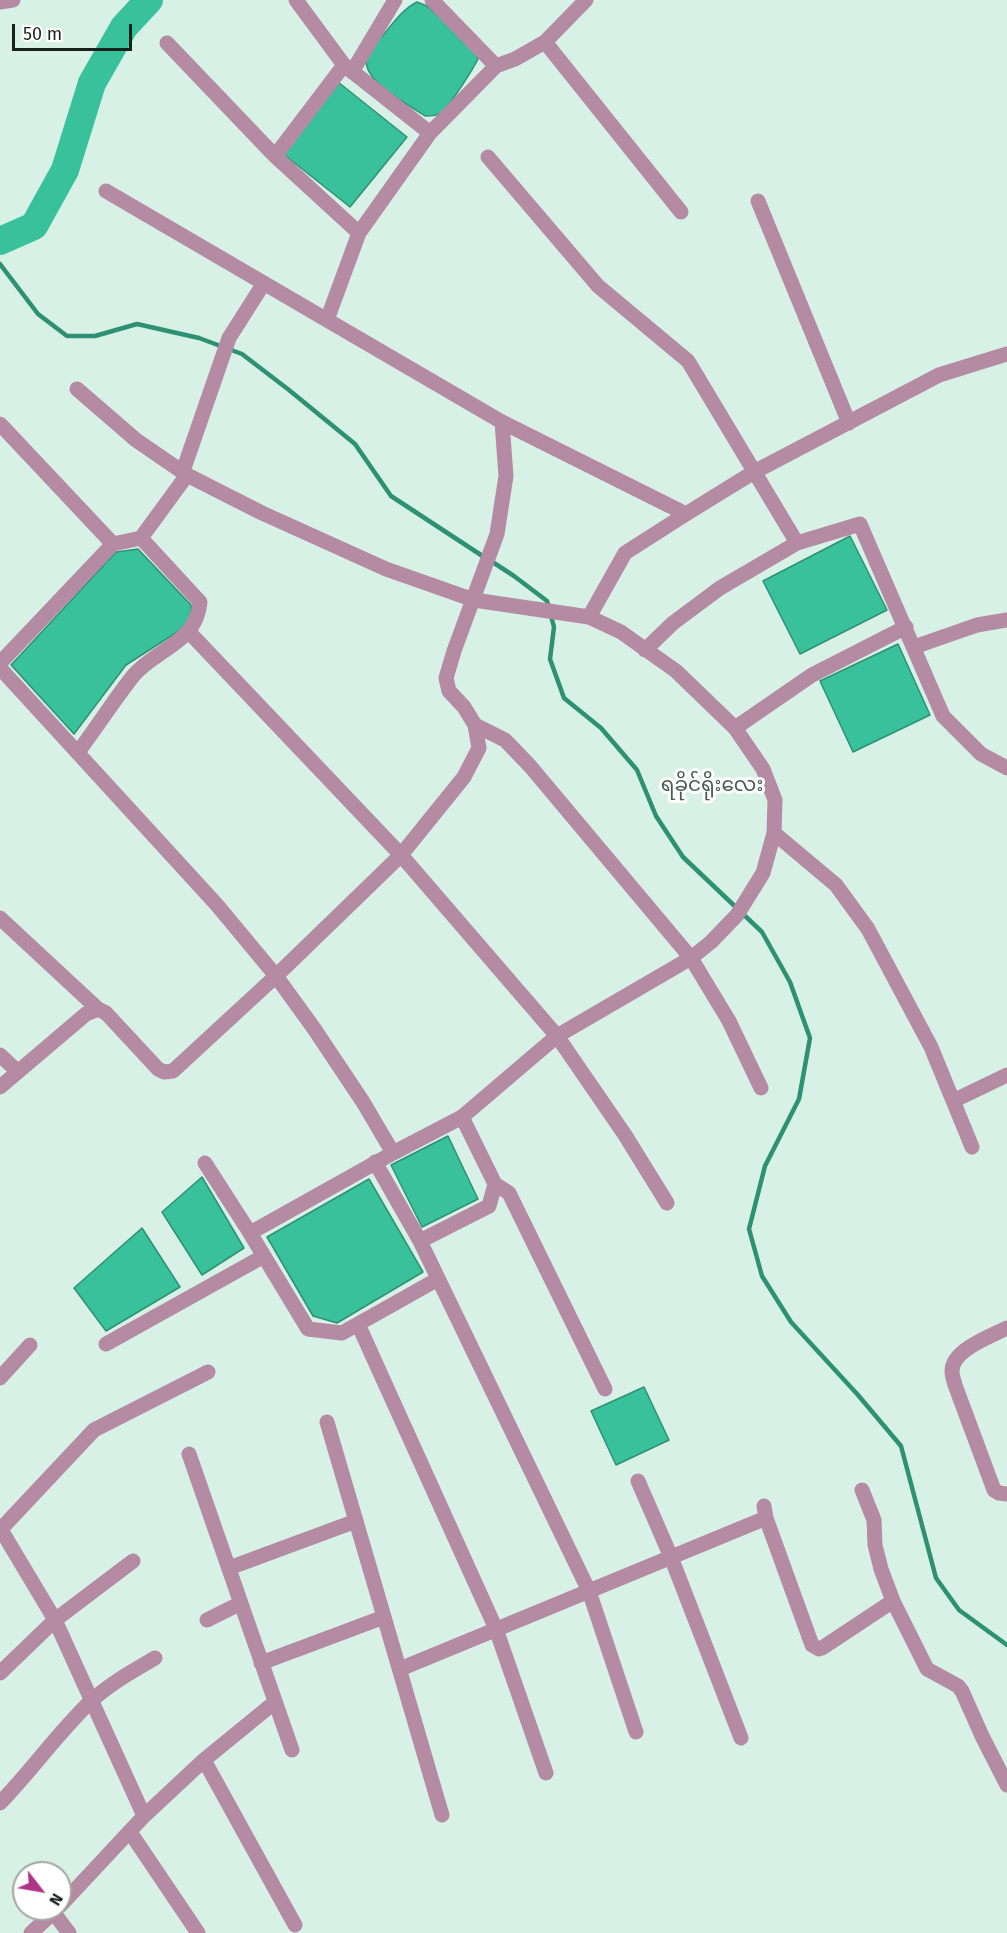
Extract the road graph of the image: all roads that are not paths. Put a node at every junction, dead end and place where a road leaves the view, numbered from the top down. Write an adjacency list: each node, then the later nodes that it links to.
1 (13, 0): 6 (street)
2 (296, 0): 10 (street)
3 (395, 0): 10 (street)
4 (432, 0): 9 (street)
5 (586, 0): 7 (street)
6 (0, 2)
7 (545, 42): 9 (street); 16 (street)
8 (167, 43): 12 (street)
9 (496, 66): 11 (street)
10 (348, 69): 11 (street); 12 (street)
11 (430, 133): 17 (street)
12 (275, 156): 17 (street)
13 (488, 157): 25 (street)
14 (106, 191): 18 (street)
15 (758, 201): 23 (street)
16 (681, 212)
17 (359, 232): 19 (street)
18 (264, 283): 19 (street); 26 (street)
19 (327, 320): 22 (street)
20 (1007, 354): 23 (street)
21 (77, 389): 26 (street)
22 (502, 422): 27 (street); 31 (street)
23 (849, 423): 25 (street)
24 (0, 424): 30 (street)
25 (754, 472): 27 (street); 29 (street)
26 (185, 473): 28 (street); 31 (street)
27 (686, 514): 32 (street)
28 (141, 538): 30 (street); 35 (street)
29 (797, 543): 34 (street); 37 (street)
30 (113, 544): 38 (street)
31 (474, 600): 32 (street); 40 (street)
32 (589, 617): 37 (street)
33 (1007, 620): 36 (street)
34 (906, 627): 36 (street); 41 (street)
35 (189, 632): 42 (street); 45 (street)
36 (914, 647): 43 (street)
37 (645, 650): 41 (street)
38 (0, 663)
39 (0, 668): 42 (street)
40 (475, 725): 45 (street); 47 (street)
41 (735, 729): 44 (street)
42 (78, 752): 48 (street)
43 (1007, 768)
44 (774, 833): 47 (street); 56 (street)
45 (401, 855): 48 (street); 50 (street)
46 (0, 918): 49 (street)
47 (691, 958): 50 (street); 55 (street)
48 (276, 976): 49 (street); 59 (street)
49 (98, 1009): 52 (street)
50 (557, 1035): 57 (street); 63 (street)
51 (0, 1055): 52 (street)
52 (17, 1071): 54 (street)
53 (1007, 1075): 56 (street)
54 (0, 1087)
55 (761, 1088)
56 (953, 1101): 58 (street)
57 (462, 1117): 59 (street); 62 (street)
58 (972, 1147)
59 (393, 1153): 60 (street)
60 (375, 1162): 64 (street); 65 (street)
61 (205, 1163): 64 (street)
62 (495, 1184): 65 (street); 74 (street)
63 (667, 1203)
64 (250, 1233): 66 (street)
65 (420, 1241): 67 (street)
66 (264, 1256): 68 (street); 70 (street)
67 (438, 1279): 68 (street); 85 (street)
68 (358, 1324): 91 (street)
69 (1007, 1328): 79 (street)
70 (106, 1344)
71 (30, 1345): 73 (street)
72 (208, 1372): 81 (street)
73 (0, 1378)
74 (605, 1389)
75 (327, 1422): 80 (street)
76 (189, 1454): 84 (street)
77 (638, 1481): 82 (street)
78 (862, 1490): 86 (street)
79 (1007, 1494)
80 (356, 1521): 84 (street); 88 (street)
81 (0, 1529): 89 (street)
82 (671, 1557): 85 (street); 86 (street); 99 (street)
83 (133, 1561): 89 (street)
84 (228, 1568): 87 (street)
85 (589, 1591): 91 (street); 98 (street)
86 (893, 1600): 103 (street)
87 (241, 1603): 90 (street); 93 (street)
88 (384, 1617): 93 (street); 94 (street)
89 (55, 1620): 95 (street); 96 (street)
90 (207, 1620)
91 (496, 1629): 94 (street); 102 (street)
92 (155, 1658): 96 (street)
93 (261, 1663): 97 (street)
94 (399, 1669): 105 (street)
95 (0, 1673)
96 (92, 1701): 104 (street); 106 (street)
97 (275, 1702): 100 (street); 101 (street)
98 (636, 1732)
99 (741, 1738)
100 (292, 1750)
101 (204, 1760): 106 (street); 110 (street)
102 (546, 1773)
103 (1007, 1785)
104 (0, 1803)
105 (442, 1815)
106 (144, 1816): 107 (street)
107 (130, 1832): 108 (street); 112 (street)
108 (72, 1893)
109 (44, 1921): 111 (street)
110 (295, 1925)
111 (31, 1933)
112 (198, 1933)

